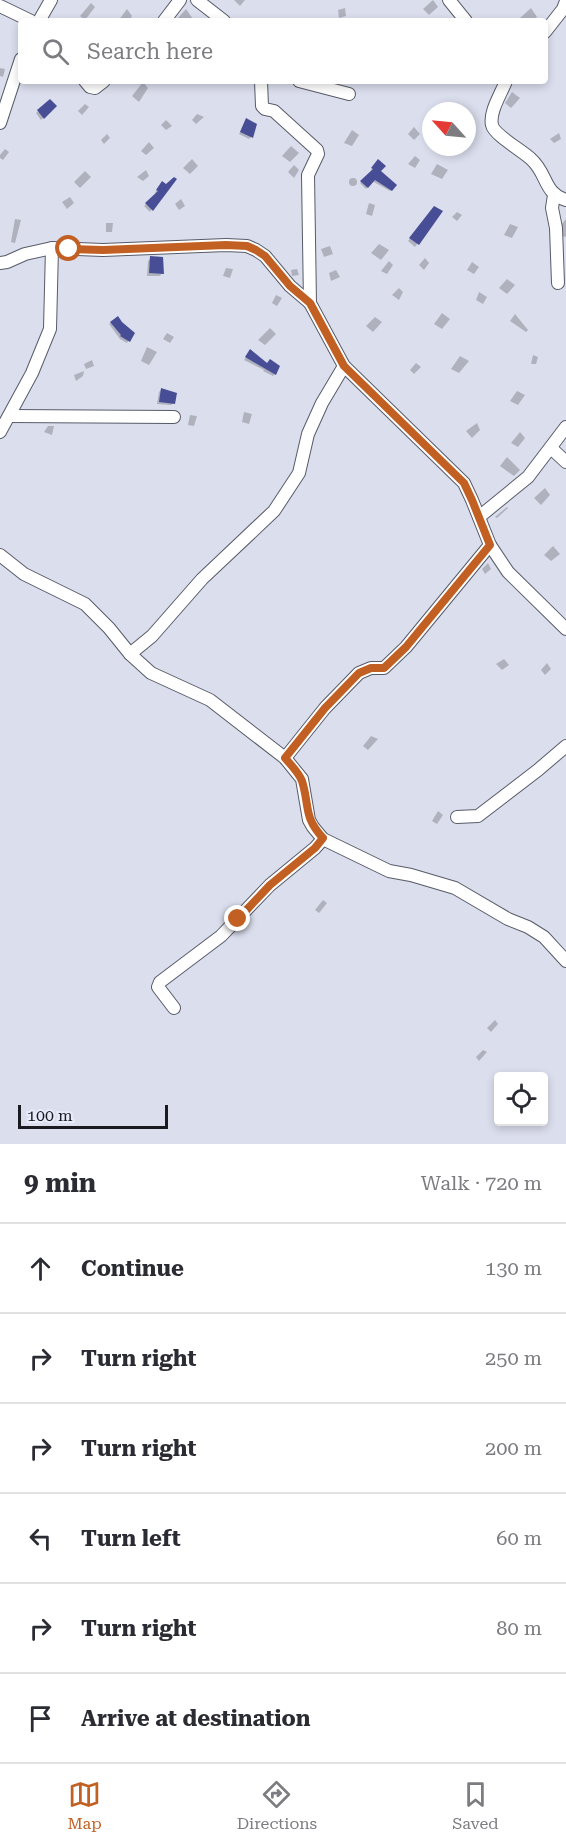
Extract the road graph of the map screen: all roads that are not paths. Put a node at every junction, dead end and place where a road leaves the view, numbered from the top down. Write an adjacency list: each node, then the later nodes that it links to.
1 (51, 0): 8 (street)
2 (180, 0): 9 (street)
3 (198, 0): 10 (street)
4 (449, 0): 11 (street)
5 (566, 1): 12 (street)
6 (0, 6): 7 (street)
7 (25, 18)
8 (41, 18)
9 (166, 18)
10 (220, 18)
11 (464, 18)
12 (548, 29)
13 (18, 68): 20 (street)
14 (88, 84): 15 (street)
15 (100, 84)
16 (261, 84): 26 (street)
17 (311, 84): 19 (street)
18 (505, 84): 21 (street)
19 (349, 94)
20 (0, 123)
21 (554, 195): 22 (street); 25 (street)
22 (566, 200)
23 (52, 248): 24 (street); 26 (street); 28 (street)
24 (0, 263)
25 (558, 283)
26 (310, 303): 27 (street)
27 (344, 366): 34 (street); 38 (street)
28 (9, 416): 29 (street); 31 (street)
29 (174, 417)
30 (566, 427): 32 (street)
31 (0, 432)
32 (551, 448): 33 (street); 34 (street)
33 (566, 462)
34 (479, 517): 35 (street)
35 (490, 545): 37 (street); 40 (street)
36 (0, 555): 38 (street)
37 (566, 629)
38 (130, 654): 40 (street)
39 (566, 746): 41 (street)
40 (285, 758): 42 (street)
41 (457, 817)
42 (323, 838): 43 (street); 44 (street)
43 (566, 961)
44 (174, 1008)

